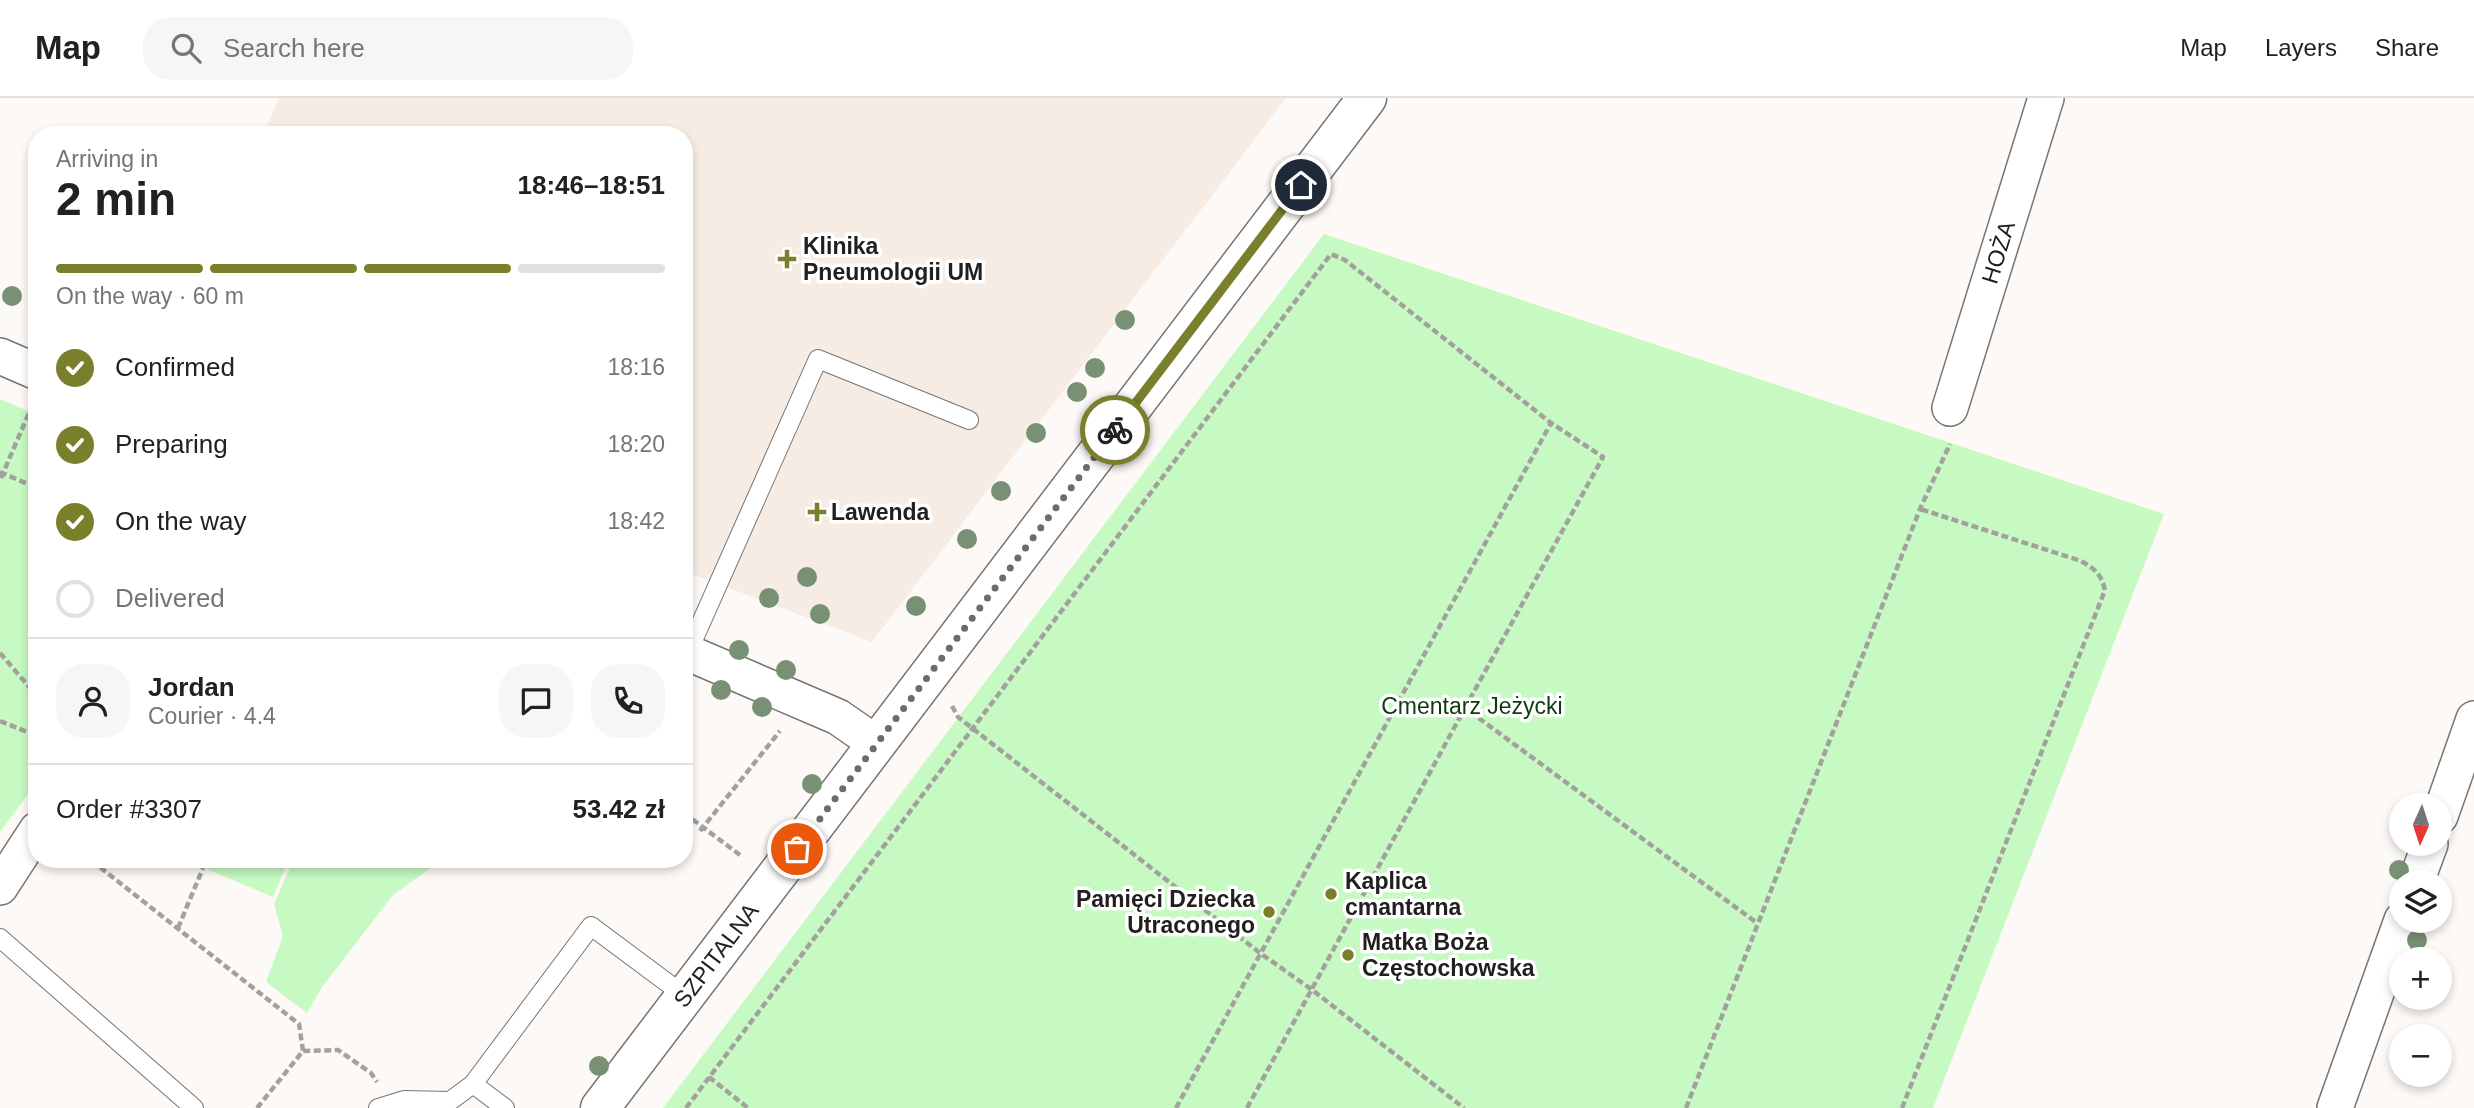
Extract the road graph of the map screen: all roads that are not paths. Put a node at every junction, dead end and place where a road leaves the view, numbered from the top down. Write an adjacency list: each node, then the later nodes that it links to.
1 (1367, 98): 10 (street, SZPITALNA)
2 (2046, 98): 5 (street, HOŻA)
3 (0, 356): 4 (street)
4 (28, 368)
5 (1950, 408)
6 (969, 420): 7 (lane)
7 (693, 636)
8 (693, 655): 10 (street)
9 (2474, 719): 11 (street)
10 (877, 744): 16 (street, SZPITALNA)
11 (2448, 793)
12 (28, 844): 13 (street)
13 (0, 887)
14 (2397, 933): 22 (street)
15 (0, 938): 19 (lane)
16 (685, 996): 17 (lane); 21 (street, SZPITALNA)
17 (473, 1084): 18 (lane); 20 (lane)
18 (385, 1106)
19 (194, 1108)
20 (505, 1108)
21 (600, 1108)
22 (2335, 1108)

